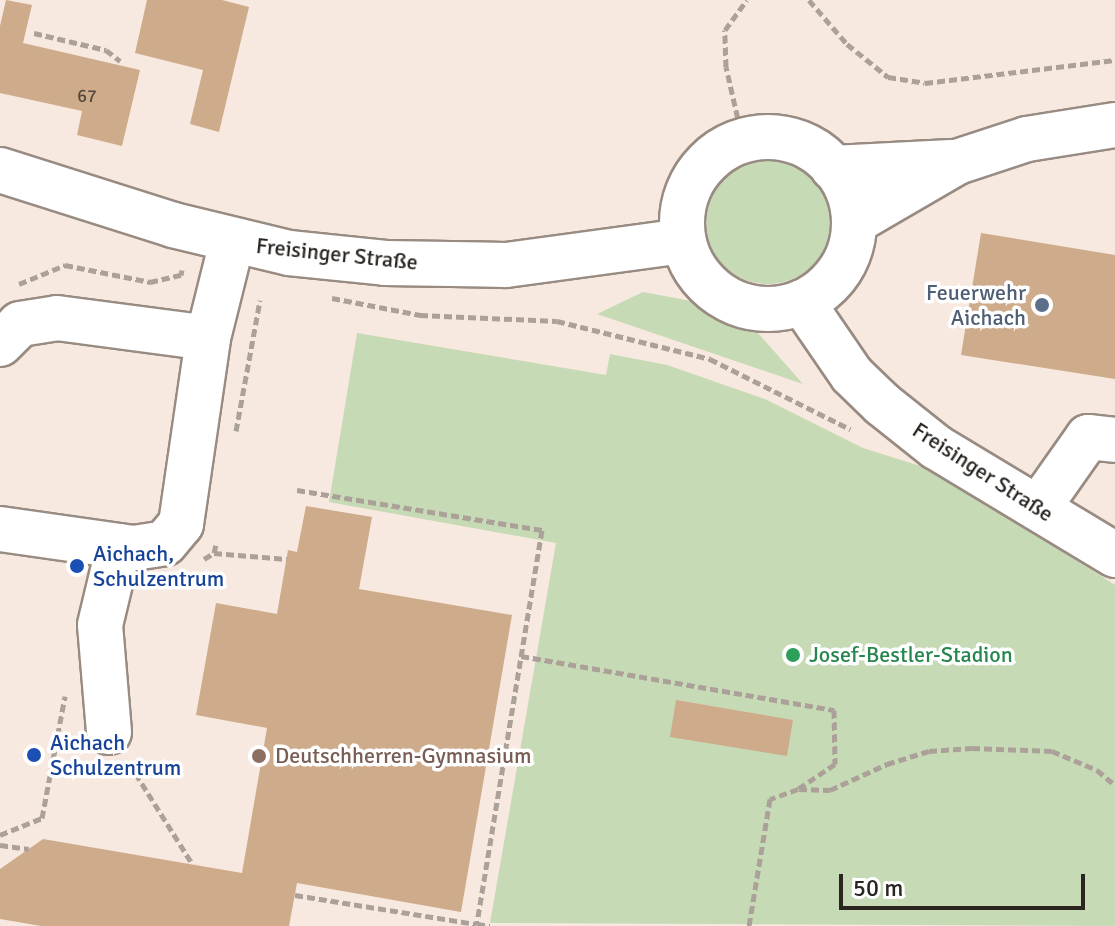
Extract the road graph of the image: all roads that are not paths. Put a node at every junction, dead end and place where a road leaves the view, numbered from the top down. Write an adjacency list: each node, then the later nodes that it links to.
1 (1115, 125): 2 (main road)
2 (957, 162): 3 (main road); 5 (main road)
3 (833, 168): 5 (main road); 6 (main road)
4 (0, 170): 7 (main road, Freisinger Straße)
5 (854, 222): 8 (main road)
6 (683, 241): 7 (main road, Freisinger Straße); 8 (main road)
7 (232, 242): 9 (main road)
8 (802, 302): 12 (main road, Freisinger Straße)
9 (208, 338): 10 (main road); 14 (main road)
10 (0, 344)
11 (1115, 440): 12 (main road)
12 (1038, 508): 15 (main road, Freisinger Straße)
13 (0, 529): 14 (main road)
14 (119, 546): 16 (main road)
15 (1115, 555)
16 (109, 732)

